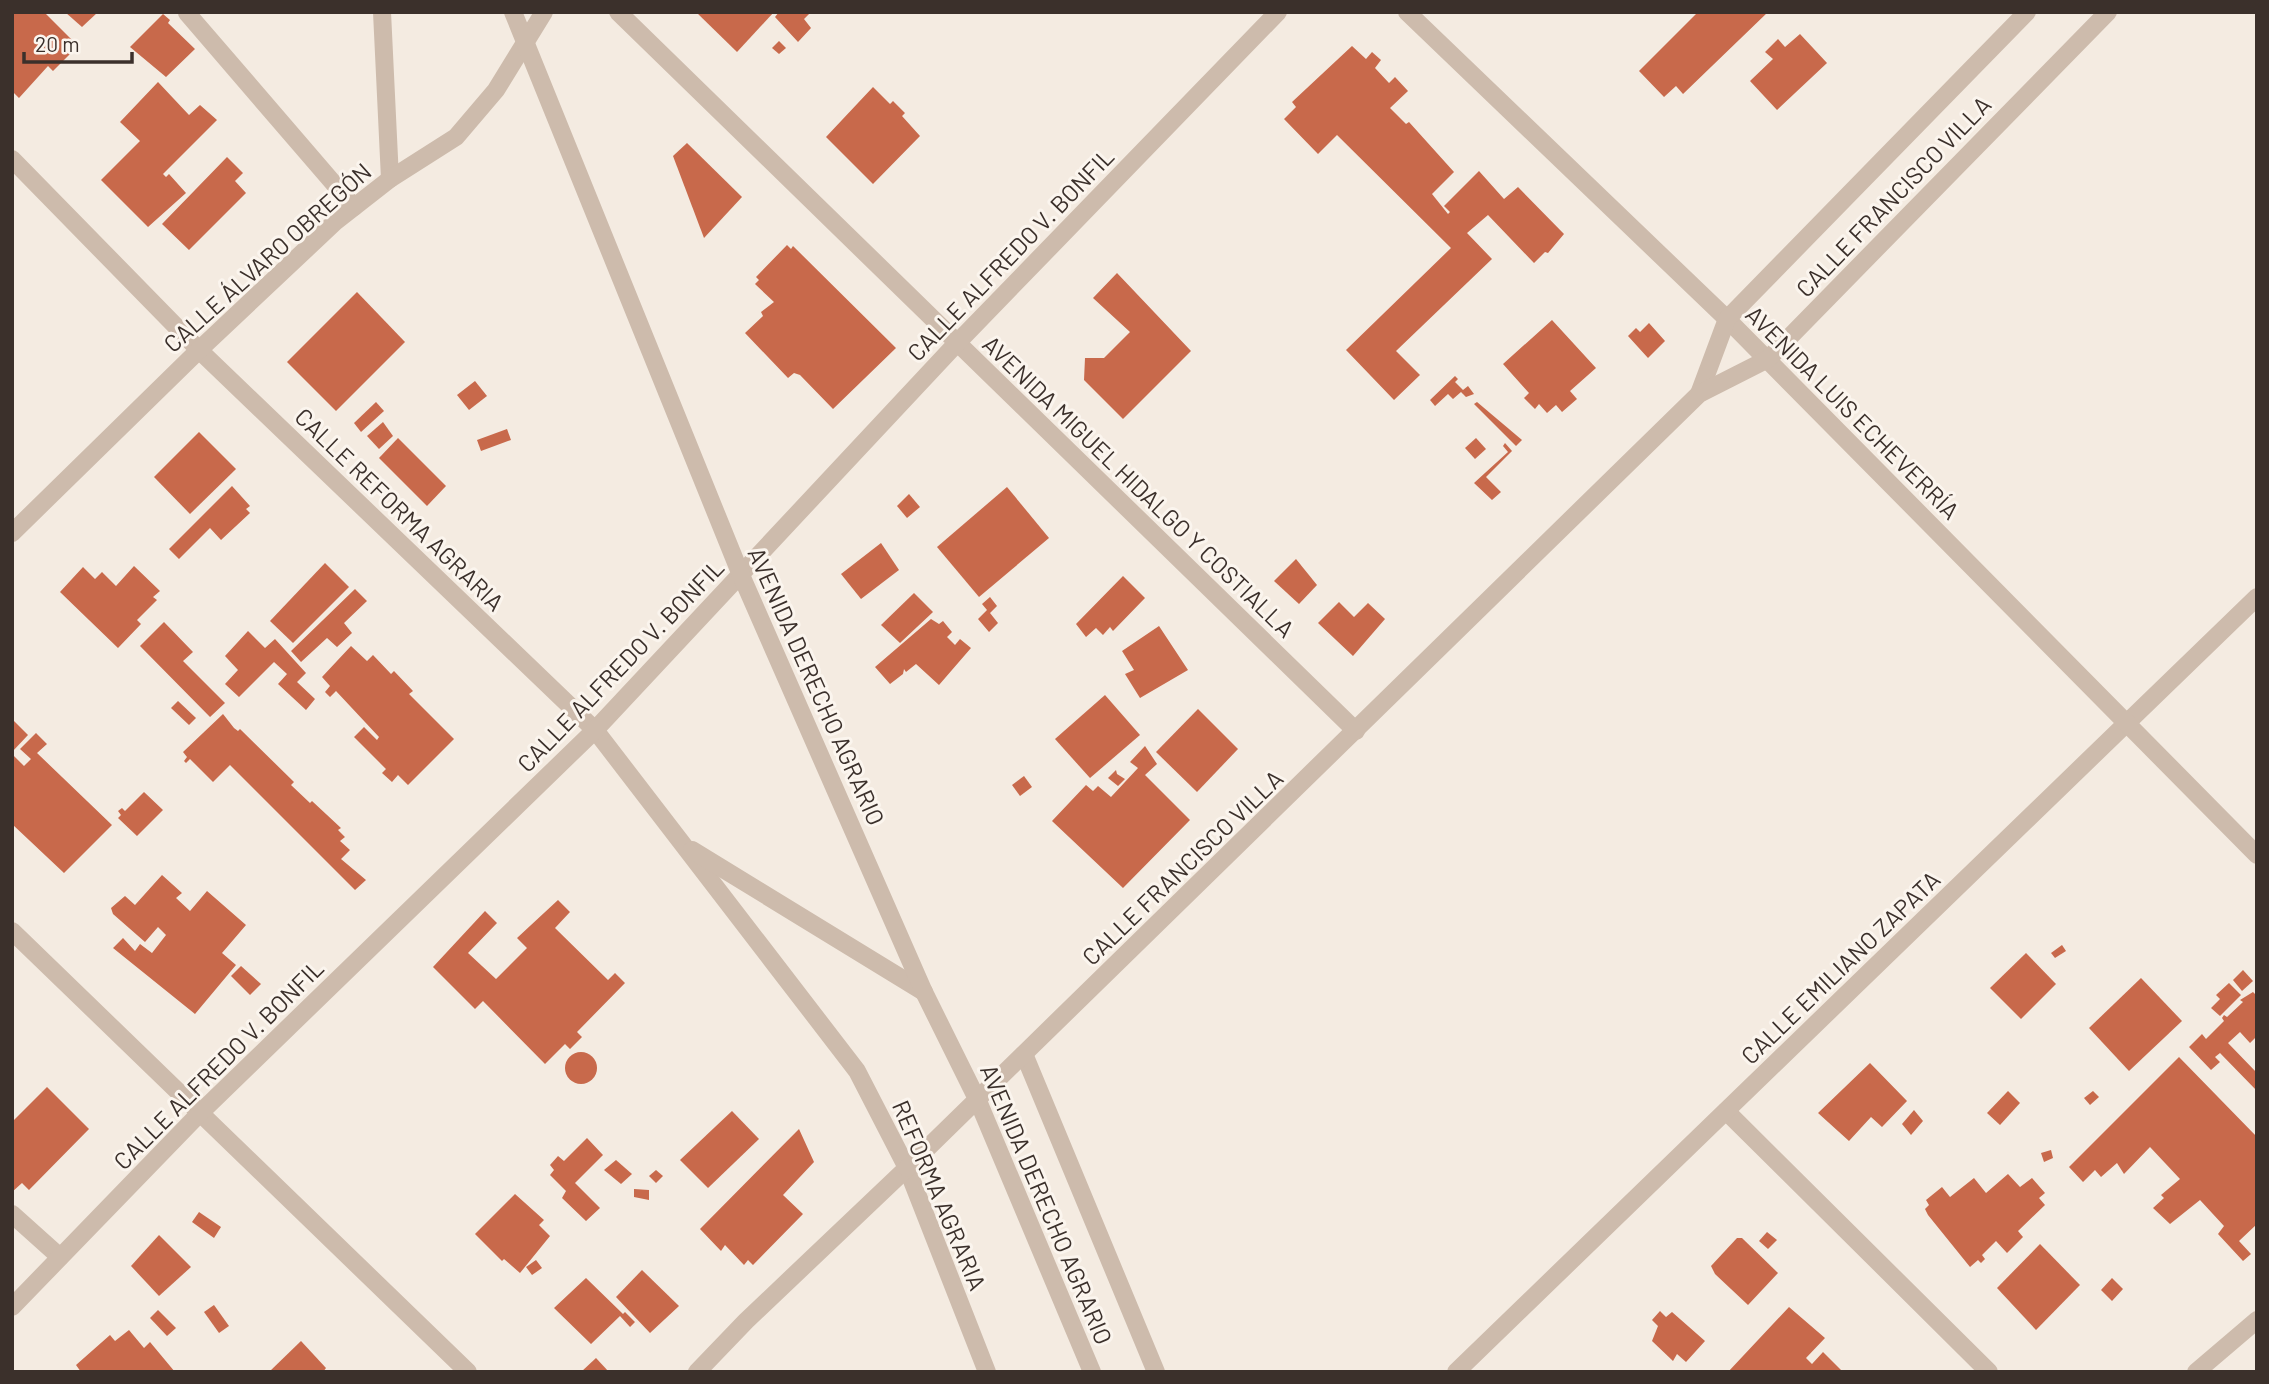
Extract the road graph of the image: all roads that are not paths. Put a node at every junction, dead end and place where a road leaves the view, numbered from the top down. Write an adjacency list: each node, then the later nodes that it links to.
1 (382, 12): 12 (street)
2 (513, 12): 10 (street, AVENIDA DERECHO AGRARIO)
3 (544, 12): 10 (street, CALLE ÁLVARO OBREGÓN)
4 (618, 12): 15 (street, AVENIDA MIGUEL HIDALGO Y COSTIALLA)
5 (1278, 12): 15 (street, CALLE ALFREDO V. BONFIL)
6 (1406, 12): 14 (street, AVENIDA LUIS ECHEVERRÍA)
7 (2027, 12): 14 (street, CALLE FRANCISCO VILLA)
8 (2108, 12): 17 (street, CALLE FRANCISCO VILLA)
9 (187, 13): 13 (street)
10 (526, 41): 12 (street, CALLE ÁLVARO OBREGÓN); 20 (street, AVENIDA DERECHO AGRARIO)
11 (12, 159): 16 (street, CALLE REFORMA AGRARIA)
12 (390, 179): 13 (street, CALLE ÁLVARO OBREGÓN)
13 (354, 206): 16 (street, CALLE ÁLVARO OBREGÓN)
14 (1727, 319): 17 (street, AVENIDA LUIS ECHEVERRÍA); 18 (street, CALLE FRANCISCO VILLA)
15 (957, 343): 20 (street, CALLE ALFREDO V. BONFIL); 24 (street, AVENIDA MIGUEL HIDALGO Y COSTIALLA)
16 (199, 350): 19 (street, CALLE ÁLVARO OBREGÓN); 23 (street, CALLE REFORMA AGRARIA)
17 (1768, 359): 18 (street, CALLE FRANCISCO VILLA); 22 (street, AVENIDA LUIS ECHEVERRÍA)
18 (1699, 394): 24 (street, CALLE FRANCISCO VILLA)
19 (12, 533)
20 (741, 575): 23 (street, CALLE ALFREDO V. BONFIL); 29 (street, AVENIDA DERECHO AGRARIO)
21 (2257, 597): 22 (street, CALLE EMILIANO ZAPATA)
22 (2126, 723): 26 (street, AVENIDA LUIS ECHEVERRÍA); 32 (street, CALLE EMILIANO ZAPATA)
23 (595, 730): 25 (street, CALLE REFORMA AGRARIA); 33 (street, CALLE ALFREDO V. BONFIL)
24 (1356, 731): 30 (street, CALLE FRANCISCO VILLA)
25 (682, 845): 27 (street, CALLE REFORMA AGRARIA); 29 (street)
26 (2257, 855)
27 (732, 912): 34 (street, REFORMA AGRARIA)
28 (12, 930): 33 (street)
29 (924, 992): 31 (street, AVENIDA DERECHO AGRARIO)
30 (1024, 1054): 31 (street, CALLE FRANCISCO VILLA); 43 (street)
31 (978, 1101): 34 (street, CALLE FRANCISCO VILLA); 42 (street, AVENIDA DERECHO AGRARIO)
32 (1726, 1111): 44 (street, CALLE EMILIANO ZAPATA); 45 (street)
33 (200, 1114): 36 (street, CALLE ALFREDO V. BONFIL); 39 (street)
34 (907, 1168): 40 (street, CALLE FRANCISCO VILLA); 41 (street, REFORMA AGRARIA)
35 (12, 1214): 36 (street)
36 (60, 1257): 37 (street, CALLE ALFREDO V. BONFIL)
37 (12, 1307)
38 (2257, 1320): 46 (street)
39 (468, 1372)
40 (697, 1372)
41 (987, 1372)
42 (1092, 1372)
43 (1156, 1372)
44 (1456, 1372)
45 (1989, 1372)
46 (2196, 1372)

